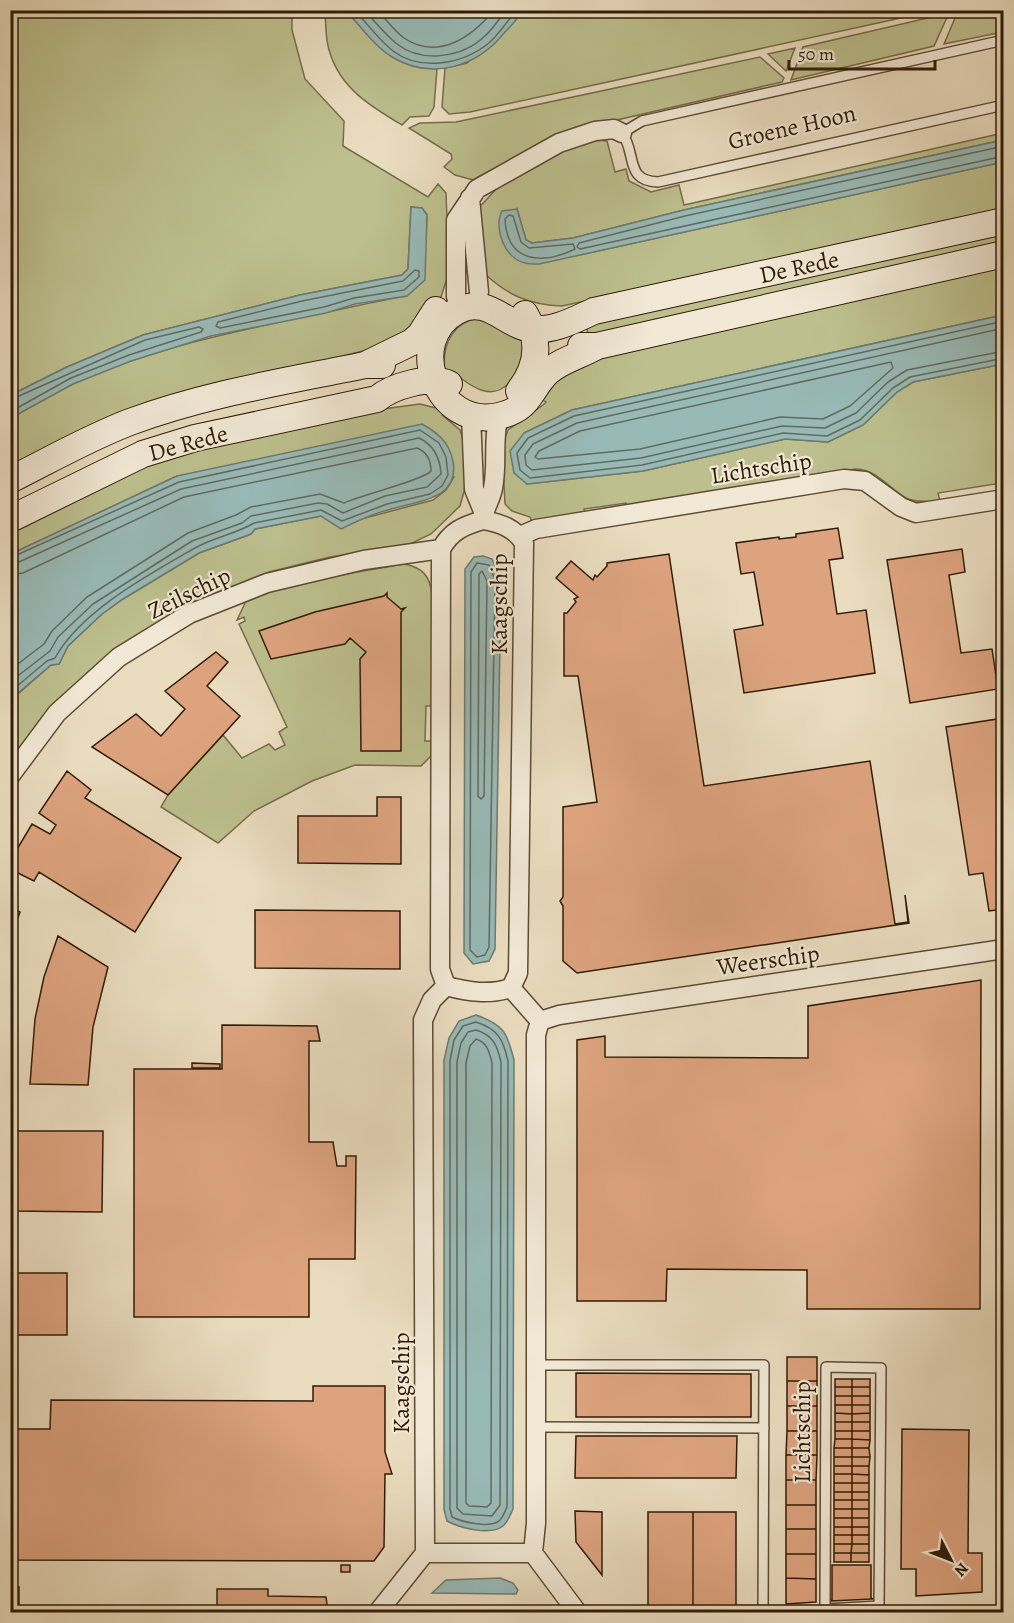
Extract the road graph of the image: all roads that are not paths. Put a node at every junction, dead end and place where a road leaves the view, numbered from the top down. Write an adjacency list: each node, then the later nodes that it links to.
1 (1004, 39): 3 (lane, Groene Hoon)
2 (1004, 105): 3 (lane, Groene Hoon)
3 (622, 133): 6 (street, Groene Hoon)
4 (1004, 221): 7 (main road, De Rede)
5 (1004, 254): 9 (main road, De Rede)
6 (465, 300): 7 (main road); 8 (main road)
7 (528, 321): 9 (main road)
8 (427, 338): 10 (main road); 13 (main road, De Rede)
9 (541, 368): 11 (main road)
10 (437, 389): 11 (main road); 12 (main road); 16 (main road, De Rede)
11 (500, 409): 12 (main road); 15 (street)
12 (471, 415): 15 (street)
13 (10, 480)
14 (1004, 499): 17 (street, Lichtschip)
15 (483, 516): 17 (street, Kaagschip); 18 (street, Kaagschip)
16 (10, 519)
17 (520, 536): 22 (street, Kaagschip)
18 (441, 549): 19 (street, Zeilschip); 21 (street)
19 (10, 776)
20 (1004, 949): 23 (street, Weerschip)
21 (446, 986): 22 (street); 27 (street, Kaagschip)
22 (512, 988): 23 (street)
23 (540, 1021): 24 (street)
24 (536, 1365): 25 (street); 26 (lane, Lichtschip)
25 (535, 1427): 26 (lane); 28 (street)
26 (764, 1428): 33 (lane, Lichtschip)
27 (425, 1553): 28 (street); 31 (street)
28 (533, 1553): 32 (street)
29 (879, 1609): 30 (lane, Lichtschip); 30 (lane, Lichtschip)
30 (825, 1611)
31 (378, 1612)
32 (577, 1612)
33 (764, 1612)

